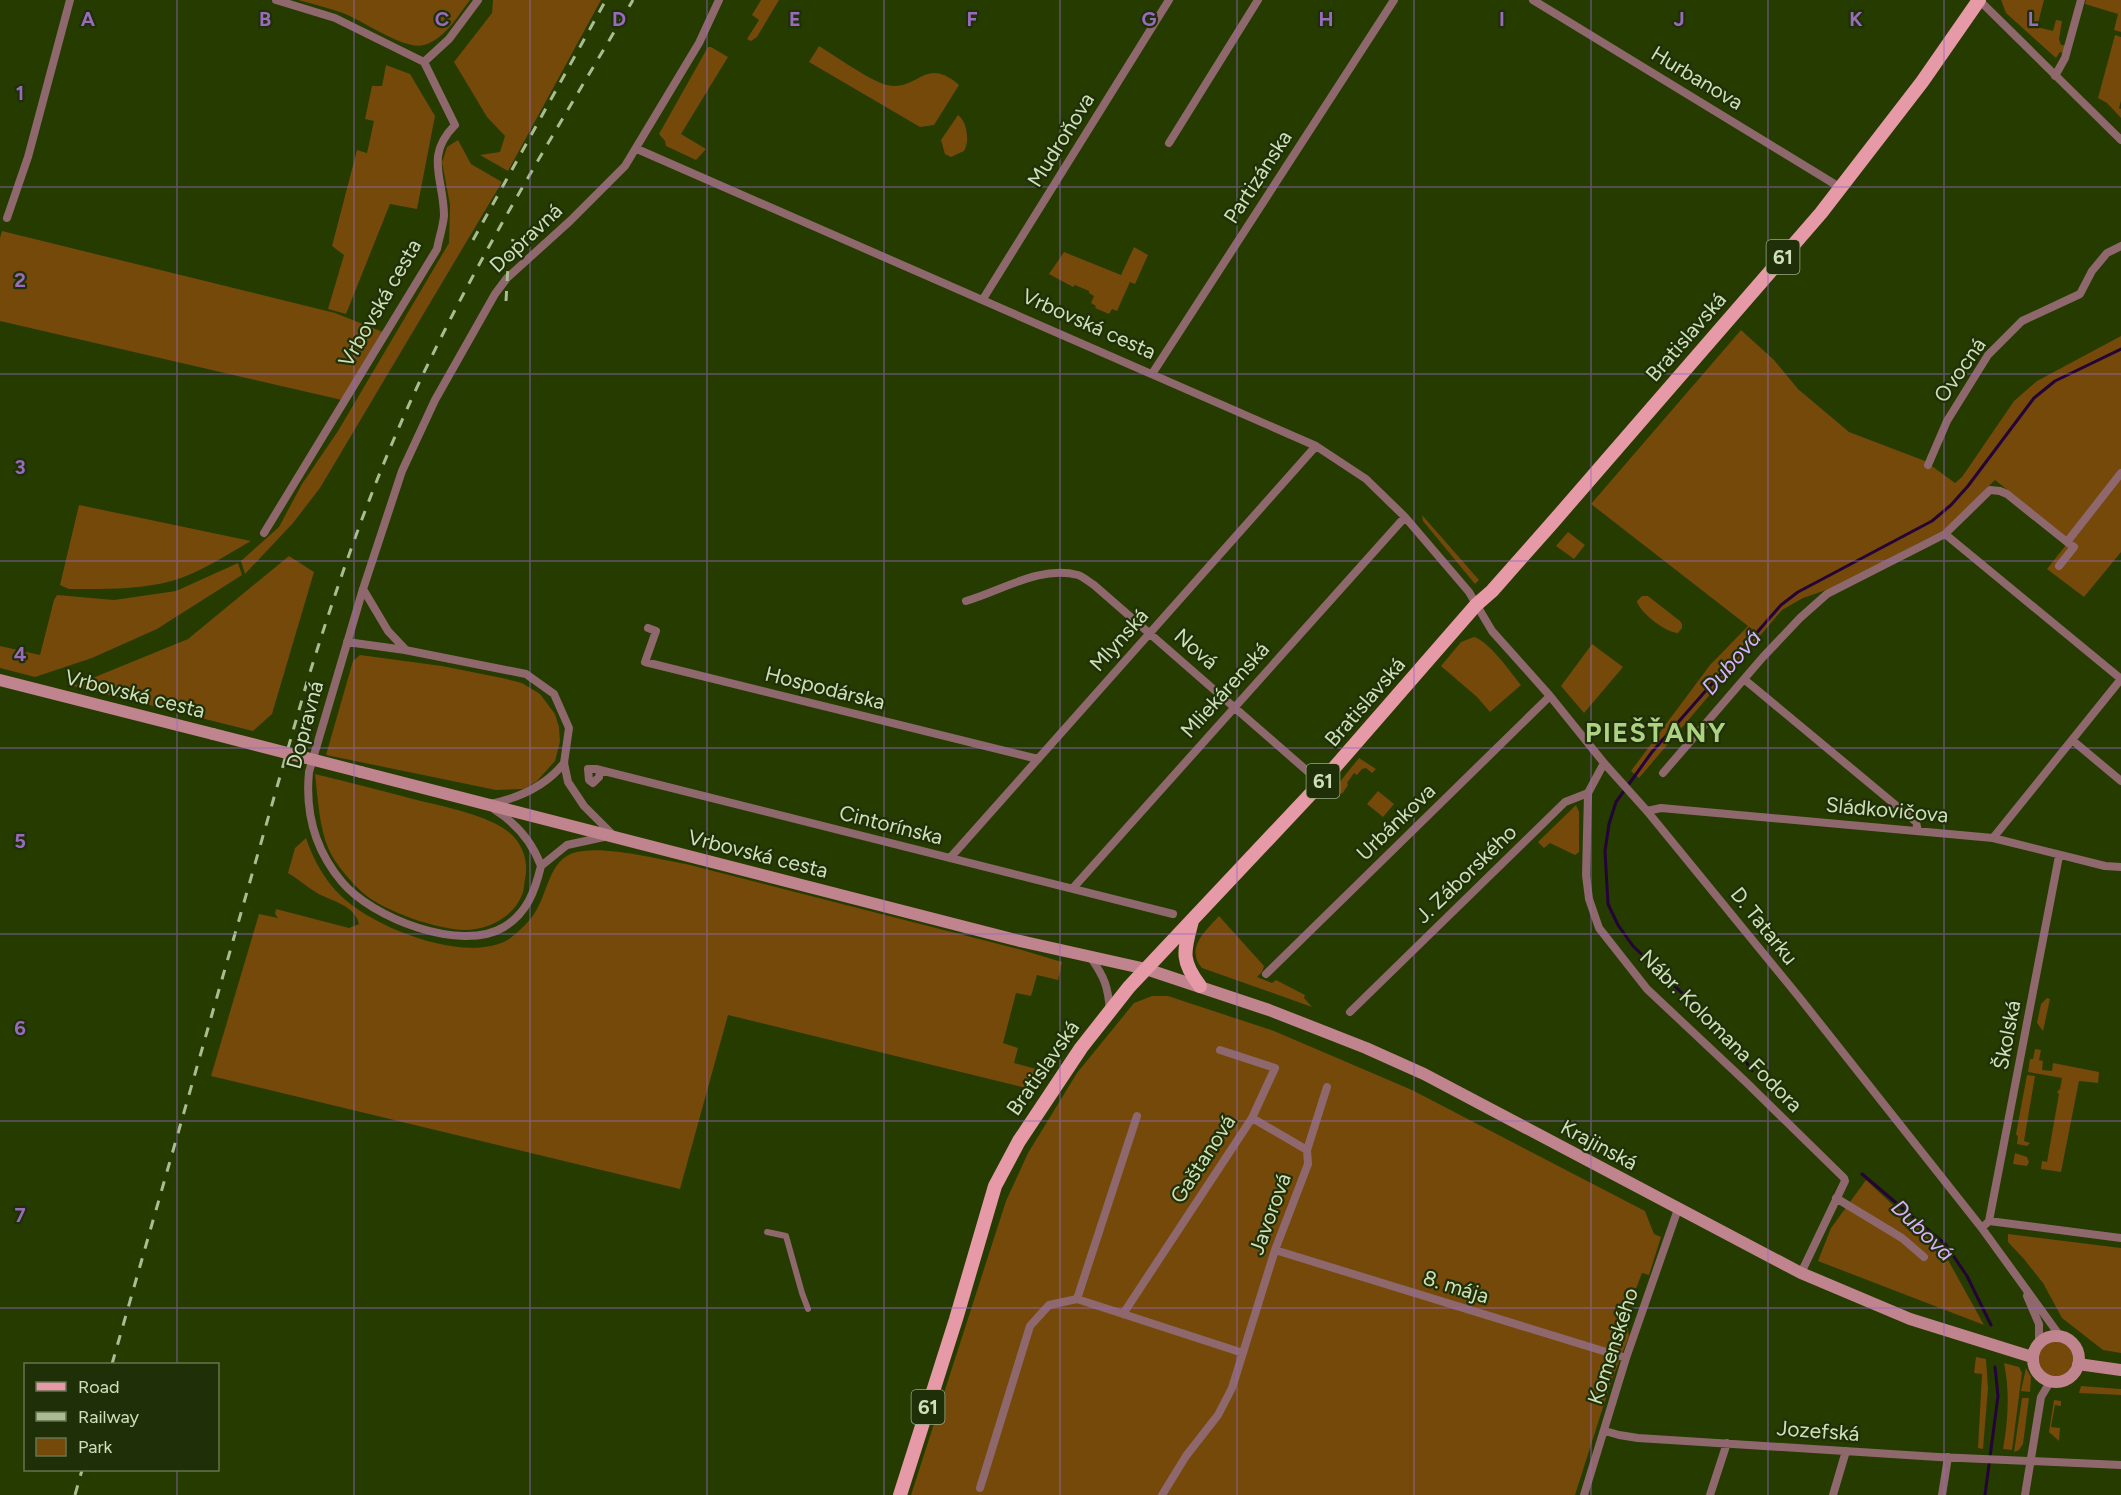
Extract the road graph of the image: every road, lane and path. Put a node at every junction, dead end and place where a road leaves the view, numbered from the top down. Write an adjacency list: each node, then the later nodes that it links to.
1 (70, 0): 17 (street)
2 (276, 0): 11 (street)
3 (478, 0): 11 (street)
4 (719, 0): 15 (street, Dopravná)
5 (1168, 0): 19 (street, Mudroňova)
6 (1258, 0): 14 (street)
7 (1394, 0): 20 (street, Partizánska)
8 (1533, 0): 16 (street, Hurbanova)
9 (1979, 0): 12 (street); 16 (main road, Bratislavská / 61)
10 (2081, 0): 12 (street)
11 (424, 62): 25 (street, Vrbovská cesta)
12 (2055, 76): 13 (street)
13 (2121, 140)
14 (1170, 143)
15 (637, 149): 19 (street, Vrbovská cesta); 29 (street, Dopravná)
16 (1841, 189): 31 (main road, Bratislavská / 61)
17 (7, 218)
18 (2121, 246): 22 (street, Ovocná)
19 (983, 299): 20 (street, Vrbovská cesta)
20 (1152, 374): 21 (street, Vrbovská cesta)
21 (1316, 446): 24 (street, Vrbovská cesta); 33 (street, Mlynská)
22 (1928, 465)
23 (2121, 473): 27 (street)
24 (1405, 517): 31 (street, Vrbovská cesta); 40 (street, Mliekárenská)
25 (264, 533)
26 (1945, 534): 27 (street); 36 (street); 38 (street)
27 (2067, 542): 28 (street)
28 (2059, 566)
29 (363, 589): 34 (street, Dopravná); 35 (street)
30 (966, 601): 33 (street, Nová)
31 (1476, 605): 39 (street, D. Tatarku); 48 (main road, Bratislavská / 61)
32 (648, 628): 42 (street, Hospodárska)
33 (1150, 633): 40 (street, Nová); 42 (street, Mlynská)
34 (347, 642): 35 (street); 57 (street, Dopravná)
35 (405, 650): 44 (street)
36 (2121, 679): 41 (street)
37 (3, 680): 50 (main road, Vrbovská cesta, bridge)
38 (1745, 680): 46 (street); 52 (street)
39 (1550, 696): 43 (street, D. Tatarku); 64 (street, Urbánkova)
40 (1234, 706): 48 (street, Nová); 59 (street, Mliekárenská)
41 (2072, 741): 47 (street); 54 (street)
42 (1038, 759): 56 (street, Mlynská)
43 (1604, 762): 49 (street); 51 (street, D. Tatarku)
44 (564, 763): 50 (street); 53 (street)
45 (600, 771): 56 (street, Cintorínska)
46 (1663, 773)
47 (2121, 781)
48 (1321, 783): 61 (main road, Bratislavská / 61)
49 (1588, 793): 67 (street, J. Záborského); 73 (street, Nábr. Kolomana Fodora)
50 (487, 804): 53 (main road, Vrbovská cesta); 57 (street)
51 (1647, 811): 52 (street, Sládkovičova); 76 (street, D. Tatarku)
52 (1918, 831): 54 (street, Sládkovičova)
53 (613, 836): 57 (street); 62 (main road, Vrbovská cesta)
54 (1993, 838): 55 (street, Sládkovičova)
55 (2060, 855): 58 (street, Sládkovičova); 75 (street, Školská)
56 (950, 858): 59 (street, Cintorínska)
57 (541, 867)
58 (2121, 867)
59 (1073, 888): 60 (street, Cintorínska)
60 (1173, 914)
61 (1193, 919): 63 (main road, Bratislavská / 61); 65 (main road)
62 (1091, 958): 63 (main road, Vrbovská cesta); 66 (street)
63 (1146, 969): 65 (main road, Krajinská); 66 (main road, Bratislavská / 61)
64 (1266, 974)
65 (1200, 986): 74 (main road, Krajinská)
66 (1110, 1011): 101 (main road, Bratislavská / 61)
67 (1350, 1012)
68 (1220, 1050): 71 (street, Gaštanová)
69 (1327, 1087): 72 (street, Javorová)
70 (1137, 1116): 83 (street)
71 (1252, 1118): 72 (street); 85 (street, Gaštanová)
72 (1307, 1149): 79 (street, Javorová)
73 (1836, 1198): 80 (street); 81 (street, Nábr. Kolomana Fodora)
74 (1678, 1209): 81 (main road, Krajinská); 90 (street, Komenského)
75 (1989, 1221): 76 (street); 78 (street)
76 (1981, 1227): 82 (street, D. Tatarku)
77 (767, 1232): 84 (street)
78 (2121, 1238)
79 (1275, 1250): 88 (street, Javorová); 90 (street, 8. mája)
80 (1924, 1257)
81 (1801, 1273): 89 (main road, Krajinská)
82 (2017, 1277): 86 (street, D. Tatarku); 87 (street, D. Tatarku)
83 (1077, 1299): 85 (street); 100 (street)
84 (808, 1309)
85 (1123, 1314): 88 (street)
86 (2060, 1336): 87 (main road); 91 (main road)
87 (2039, 1342): 89 (main road)
88 (1243, 1353): 102 (street, Javorová)
89 (2032, 1357): 93 (main road)
90 (1626, 1358): 94 (street, Komenského)
91 (2078, 1364): 92 (main road); 93 (main road)
92 (2121, 1370)
93 (2050, 1382): 98 (street)
94 (1605, 1431): 95 (street, Jozefská); 103 (street, Komenského)
95 (1726, 1443): 96 (street, Jozefská); 104 (street)
96 (1846, 1451): 97 (street, Jozefská); 105 (street)
97 (1948, 1457): 98 (street, Jozefská); 106 (street)
98 (2031, 1460): 99 (street, Jozefská); 107 (street)
99 (2121, 1465)
100 (980, 1488)
101 (900, 1495)
102 (1162, 1495)
103 (1584, 1495)
104 (1710, 1495)
105 (1833, 1495)
106 (1942, 1495)
107 (2025, 1495)

